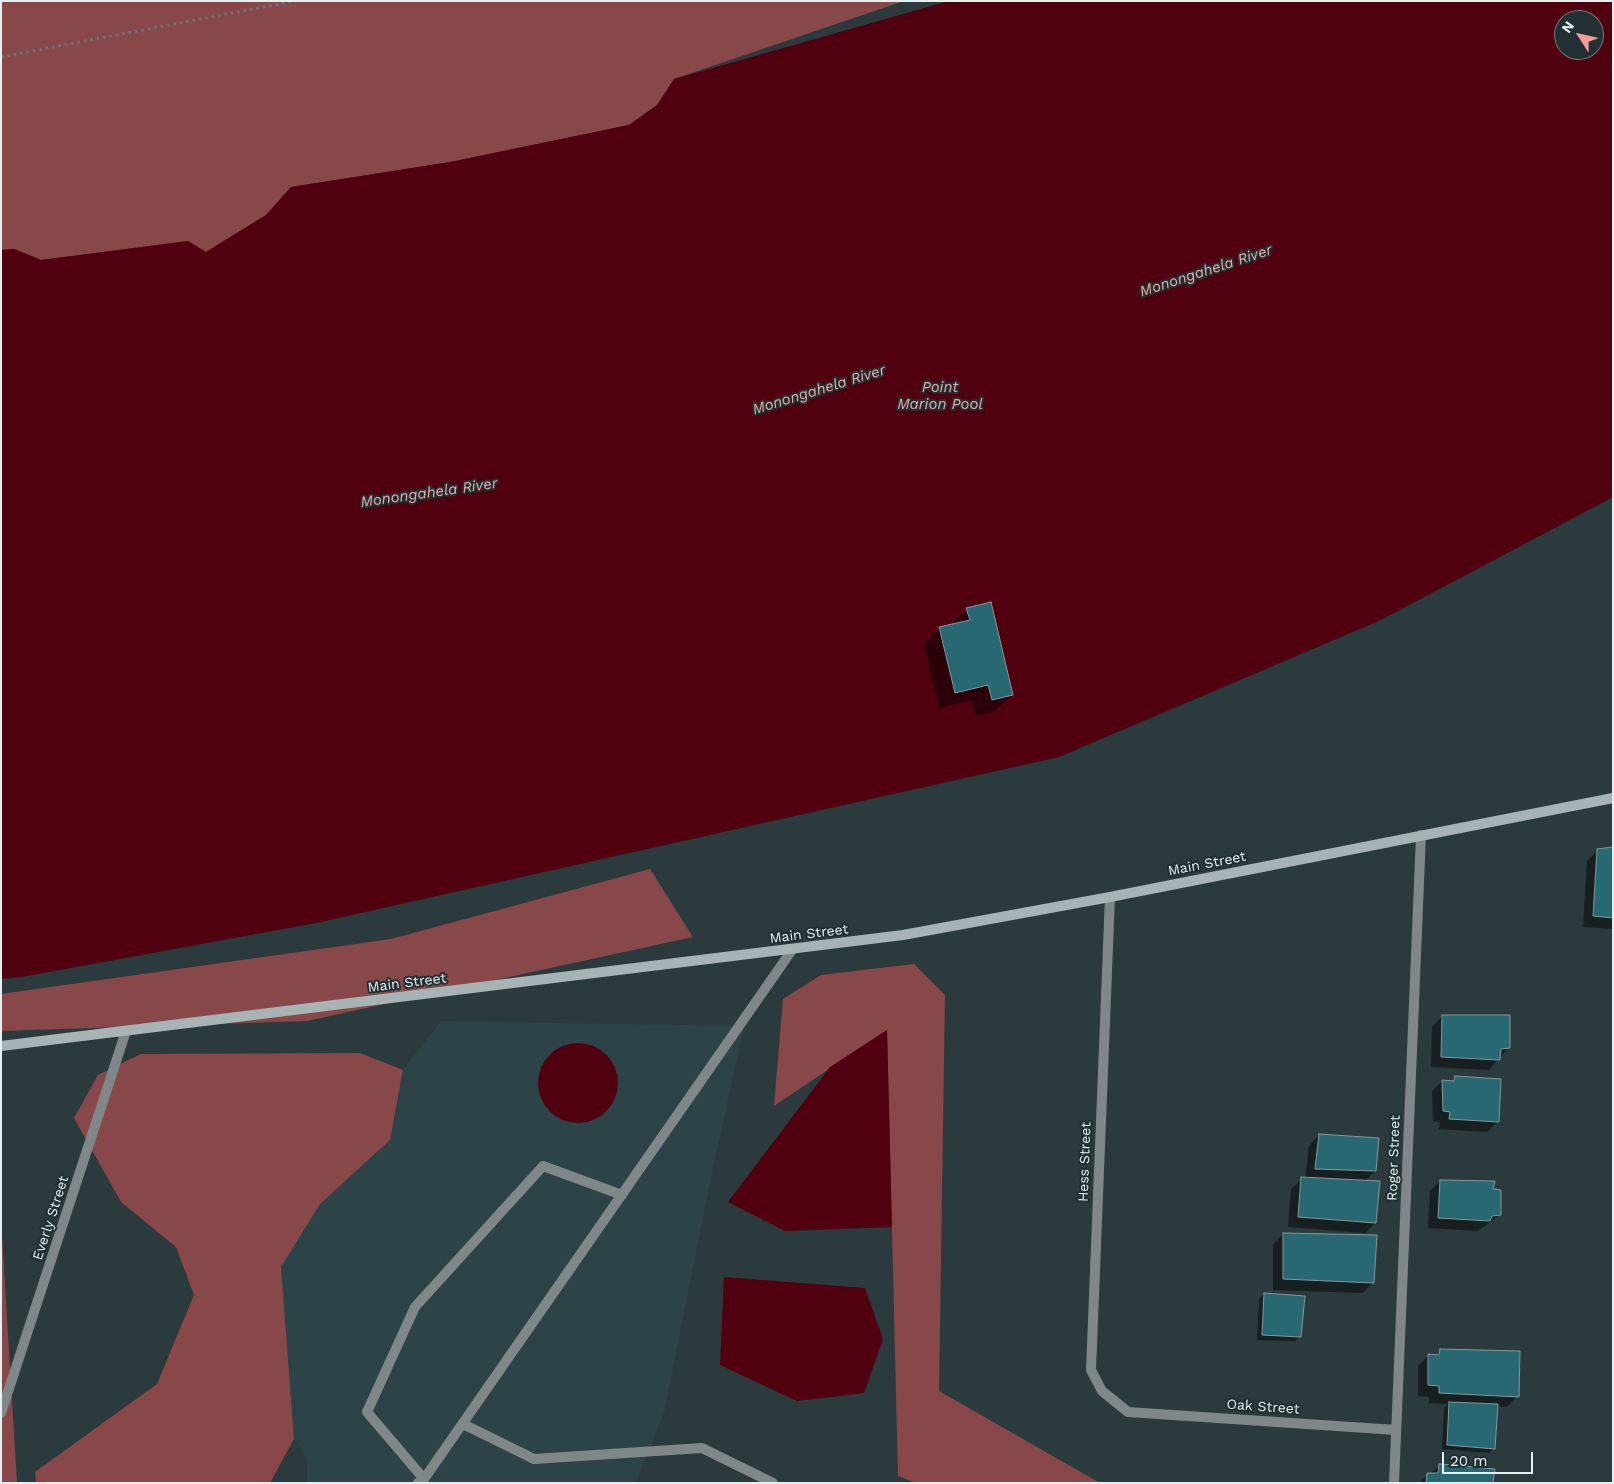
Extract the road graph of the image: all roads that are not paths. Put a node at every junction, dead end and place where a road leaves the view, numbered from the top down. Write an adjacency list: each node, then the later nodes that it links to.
1 (1613, 798): 2 (main road, Main Street)
2 (1421, 835): 3 (main road, Main Street); 11 (street, Roger Street)
3 (1110, 897): 4 (main road, Main Street); 8 (street, Hess Street)
4 (792, 950): 5 (main road, Main Street); 7 (street)
5 (126, 1031): 6 (main road, Main Street); 9 (street, Everly Street)
6 (1, 1046)
7 (622, 1194): 10 (street); 12 (street)
8 (1128, 1412): 11 (street, Oak Street)
9 (1, 1413)
10 (463, 1424): 12 (street); 13 (street)
11 (1396, 1430): 14 (street, Roger Street)
12 (421, 1481)
13 (773, 1483)
14 (1394, 1483)

